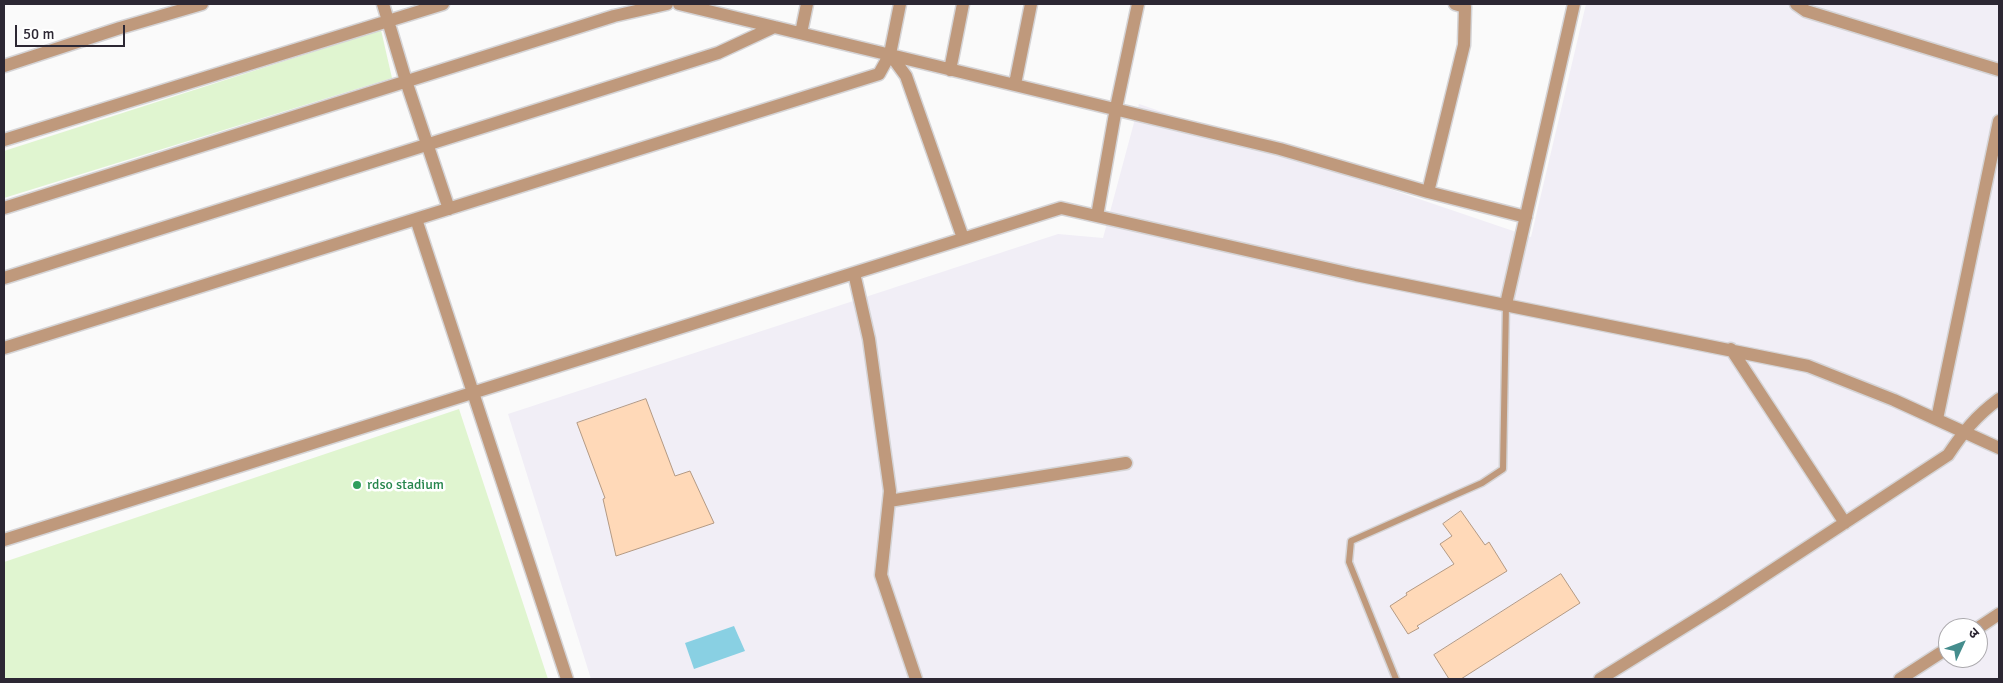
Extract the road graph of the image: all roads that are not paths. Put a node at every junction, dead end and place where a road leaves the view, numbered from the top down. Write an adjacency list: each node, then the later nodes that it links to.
1 (202, 4): 19 (street)
2 (382, 4): 15 (street)
3 (443, 4): 15 (street)
4 (667, 4): 14 (street)
5 (680, 4): 16 (street)
6 (807, 4): 17 (street)
7 (900, 4): 18 (street)
8 (963, 4): 20 (street)
9 (1031, 4): 23 (street)
10 (1138, 4): 24 (street)
11 (1455, 4): 28 (street)
12 (1574, 4): 32 (street)
13 (1796, 4): 21 (street)
14 (612, 10): 22 (street)
15 (388, 21): 22 (street); 26 (street)
16 (774, 27): 17 (street); 27 (street)
17 (801, 33): 18 (street)
18 (890, 54): 20 (street); 30 (street); 34 (street)
19 (4, 66)
20 (950, 70): 23 (street)
21 (1999, 70)
22 (406, 81): 27 (street); 29 (street)
23 (1015, 84): 24 (street)
24 (1116, 108): 28 (street); 31 (street)
25 (1999, 121): 42 (street)
26 (4, 140)
27 (427, 144): 30 (street); 36 (street)
28 (1428, 192): 32 (street)
29 (4, 208)
30 (449, 209): 33 (street)
31 (1097, 216): 34 (street); 37 (street)
32 (1526, 217): 37 (street)
33 (416, 219): 38 (street); 40 (street)
34 (963, 238): 35 (street)
35 (854, 273): 40 (street); 46 (street)
36 (4, 278)
37 (1506, 304): 39 (street); 54 (lane)
38 (4, 348)
39 (1731, 350): 42 (street); 47 (street)
40 (474, 394): 48 (street); 52 (street)
41 (1999, 399): 43 (street)
42 (1937, 419): 43 (street)
43 (1964, 432): 44 (street); 47 (street)
44 (1999, 448)
45 (1126, 463): 46 (street)
46 (889, 501): 53 (street)
47 (1845, 523): 55 (street)
48 (4, 540)
49 (1999, 614): 50 (street)
50 (1988, 621)
51 (1938, 654): 56 (street)
52 (567, 679)
53 (916, 679)
54 (1396, 679)
55 (1600, 679)
56 (1900, 679)

